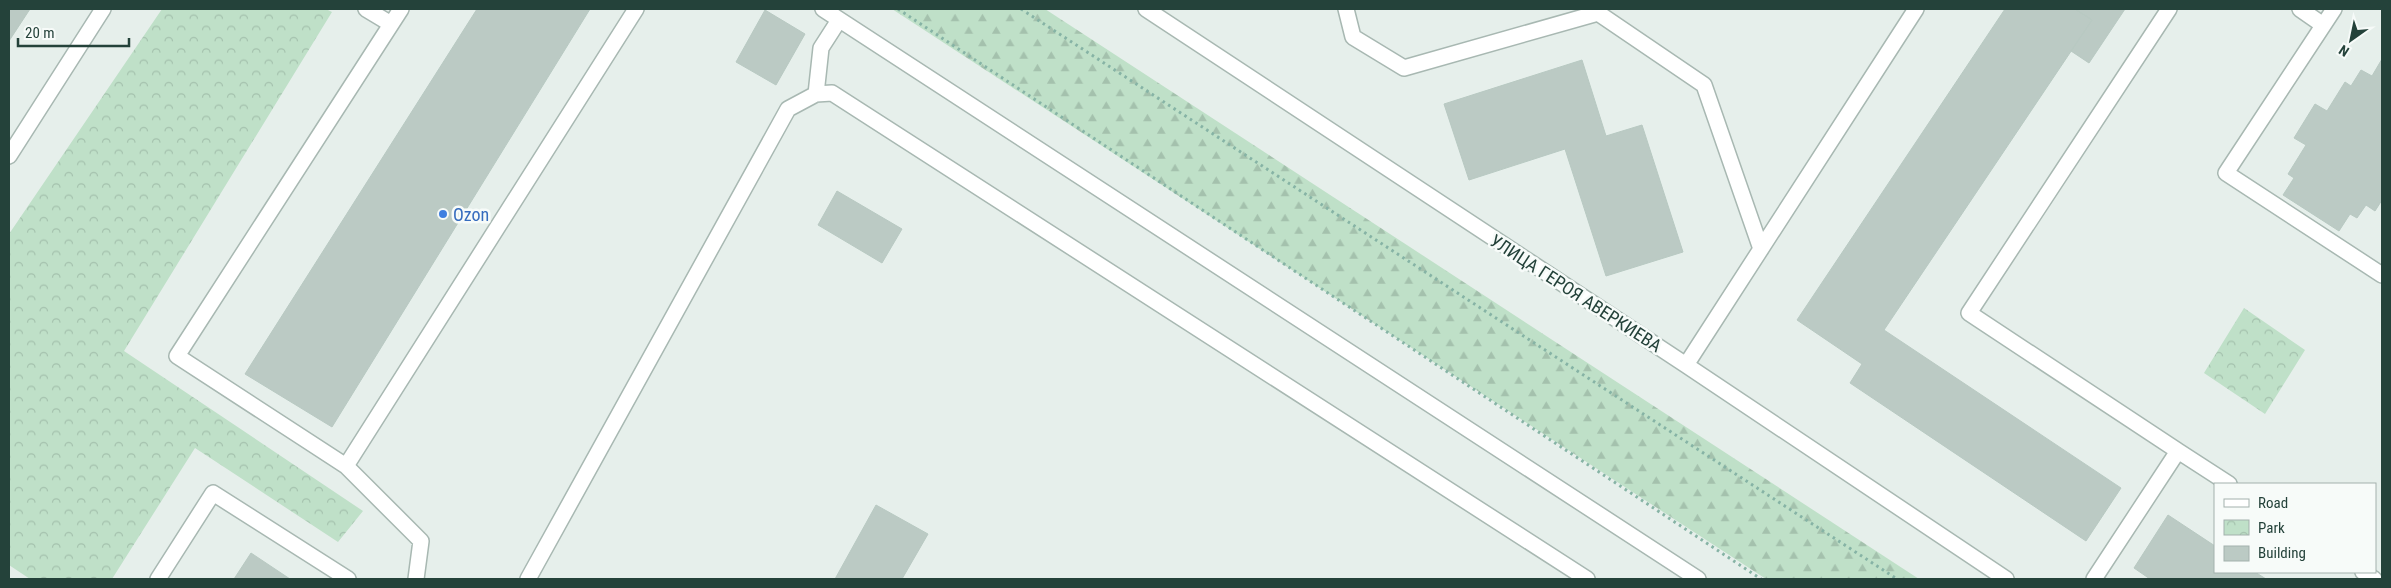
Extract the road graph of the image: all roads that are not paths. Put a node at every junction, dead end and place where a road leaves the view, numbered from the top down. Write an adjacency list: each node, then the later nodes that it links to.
1 (102, 9): 16 (street)
2 (366, 9): 13 (street)
3 (401, 9): 13 (street)
4 (636, 9): 21 (street)
5 (823, 9): 12 (street)
6 (1146, 9): 19 (street, УЛИЦА ГЕРОЯ АВЕРКИЕВА)
7 (1346, 9): 17 (street)
8 (1916, 9): 17 (street)
9 (2169, 9): 20 (street)
10 (2300, 9): 14 (street)
11 (2334, 9): 14 (street)
12 (839, 20): 15 (street); 28 (street)
13 (391, 24): 21 (street)
14 (2323, 25): 18 (street)
15 (816, 94): 26 (street); 27 (street)
16 (9, 156)
17 (1761, 249): 19 (street)
18 (2382, 275)
19 (1686, 365): 29 (street, УЛИЦА ГЕРОЯ АВЕРКИЕВА)
20 (2178, 451): 22 (street); 30 (street)
21 (346, 466): 25 (street)
22 (2227, 483)
23 (158, 579): 24 (street)
24 (348, 579)
25 (416, 579)
26 (528, 579)
27 (1587, 579)
28 (1698, 579)
29 (2006, 579)
30 (2094, 579)

